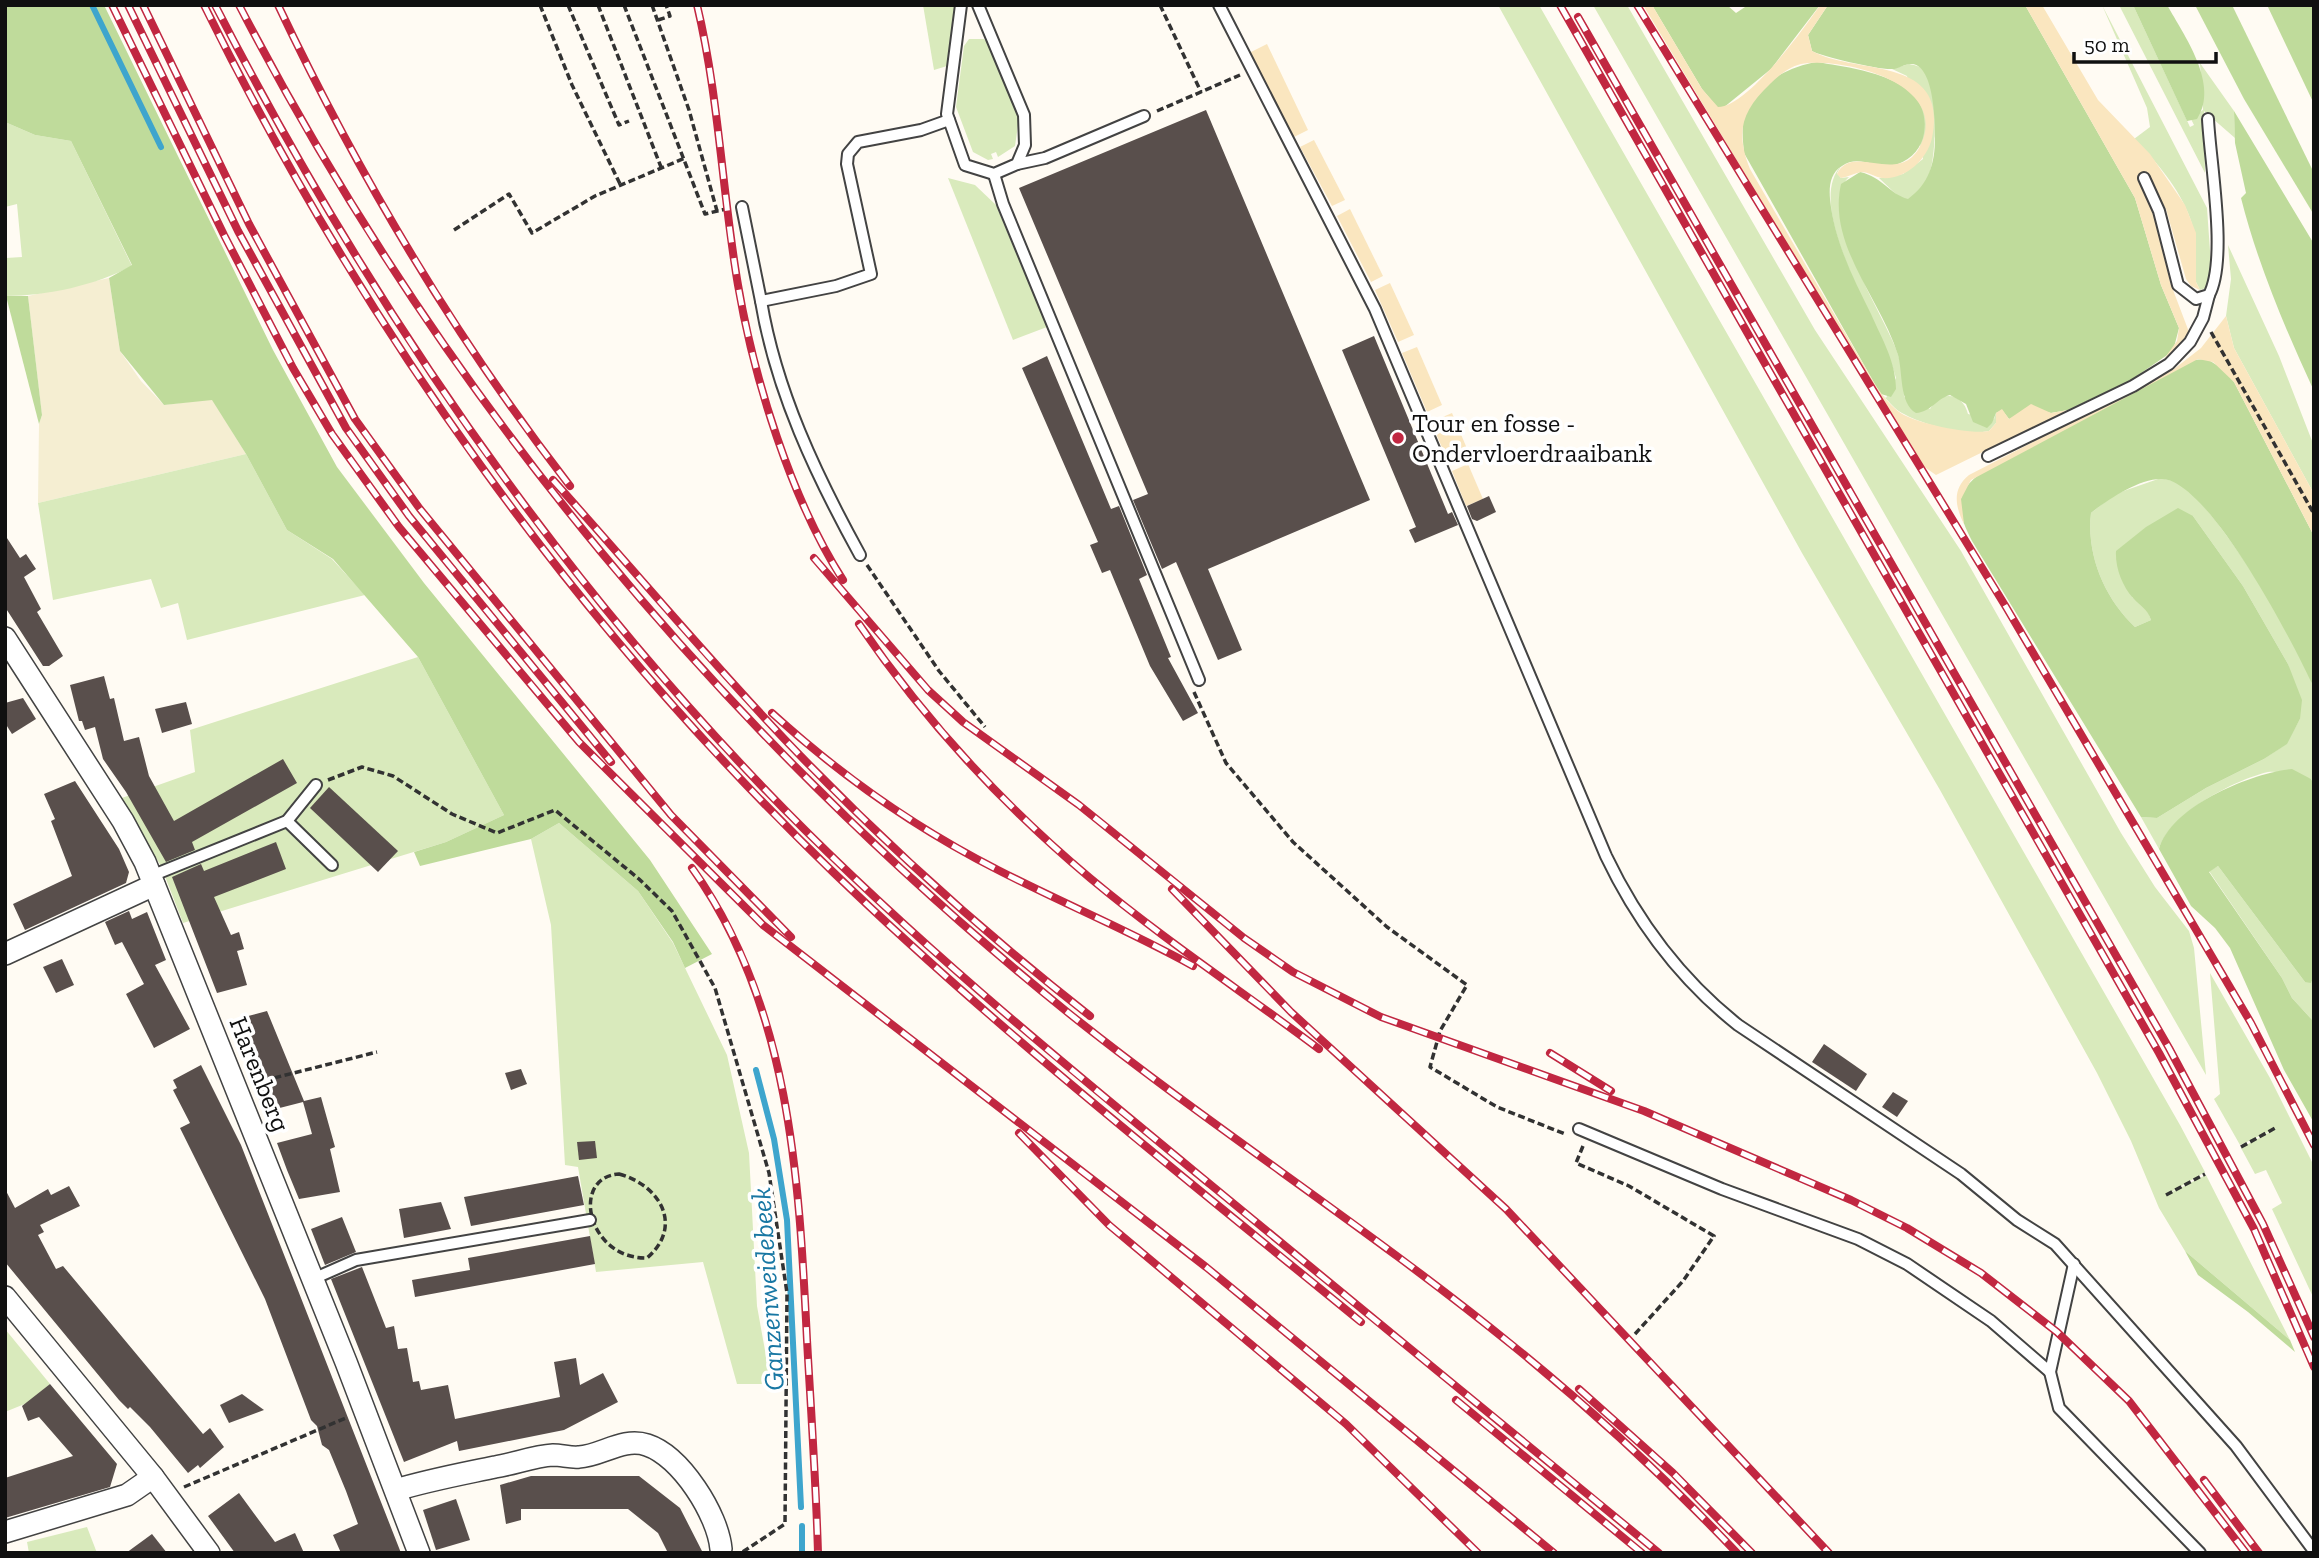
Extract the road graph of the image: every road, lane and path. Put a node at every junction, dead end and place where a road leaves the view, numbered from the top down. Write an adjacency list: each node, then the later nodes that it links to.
1 (540, 5): 23 (path)
2 (568, 5): 17 (path)
3 (598, 5): 20 (path)
4 (624, 5): 18 (path)
5 (652, 5): 11 (path)
6 (666, 5): 11 (path)
7 (961, 5): 16 (lane)
8 (978, 5): 19 (lane)
9 (1160, 5): 13 (path)
10 (1219, 5): 12 (lane)
11 (658, 20): 25 (path)
12 (1251, 70): 13 (path); 50 (lane)
13 (1201, 93): 14 (path)
14 (1144, 116): 19 (lane)
15 (2207, 119): 27 (lane)
16 (949, 120): 21 (lane); 28 (lane)
17 (629, 121)
18 (685, 158): 20 (path); 25 (path)
19 (1017, 164): 21 (lane)
20 (661, 167): 23 (path)
21 (994, 174): 34 (lane)
22 (2144, 178): 27 (lane)
23 (620, 184): 26 (path)
24 (742, 206): 25 (path); 28 (lane)
25 (717, 211)
26 (454, 230)
27 (2208, 295): 29 (lane)
28 (761, 301): 32 (lane)
29 (2203, 318): 30 (lane); 31 (path)
30 (1988, 456)
31 (2314, 514)
32 (860, 555): 35 (path)
33 (5, 638): 39 (street, Harenberg)
34 (1199, 680): 44 (path)
35 (985, 727)
36 (316, 785): 37 (lane); 60 (path)
37 (287, 821): 38 (lane); 39 (lane)
38 (332, 865)
39 (152, 881): 40 (street); 51 (street, Harenberg)
40 (5, 954)
41 (377, 1052): 42 (path)
42 (248, 1085)
43 (2277, 1127): 46 (path)
44 (1576, 1133): 54 (lane)
45 (1584, 1142): 53 (path)
46 (2241, 1147)
47 (2206, 1174): 48 (path)
48 (2166, 1195)
49 (590, 1220): 49 (path); 51 (lane)
50 (2074, 1265): 54 (lane); 61 (lane)
51 (313, 1279): 58 (street, Harenberg)
52 (5, 1297): 56 (street)
53 (1635, 1334)
54 (2050, 1372): 64 (lane)
55 (353, 1415): 57 (path)
56 (153, 1477): 59 (street); 62 (street)
57 (184, 1488)
58 (396, 1490): 60 (street); 63 (street, Harenberg)
59 (5, 1532)
60 (731, 1551)
61 (2314, 1551)
62 (209, 1553)
63 (419, 1553)
64 (2200, 1553)

